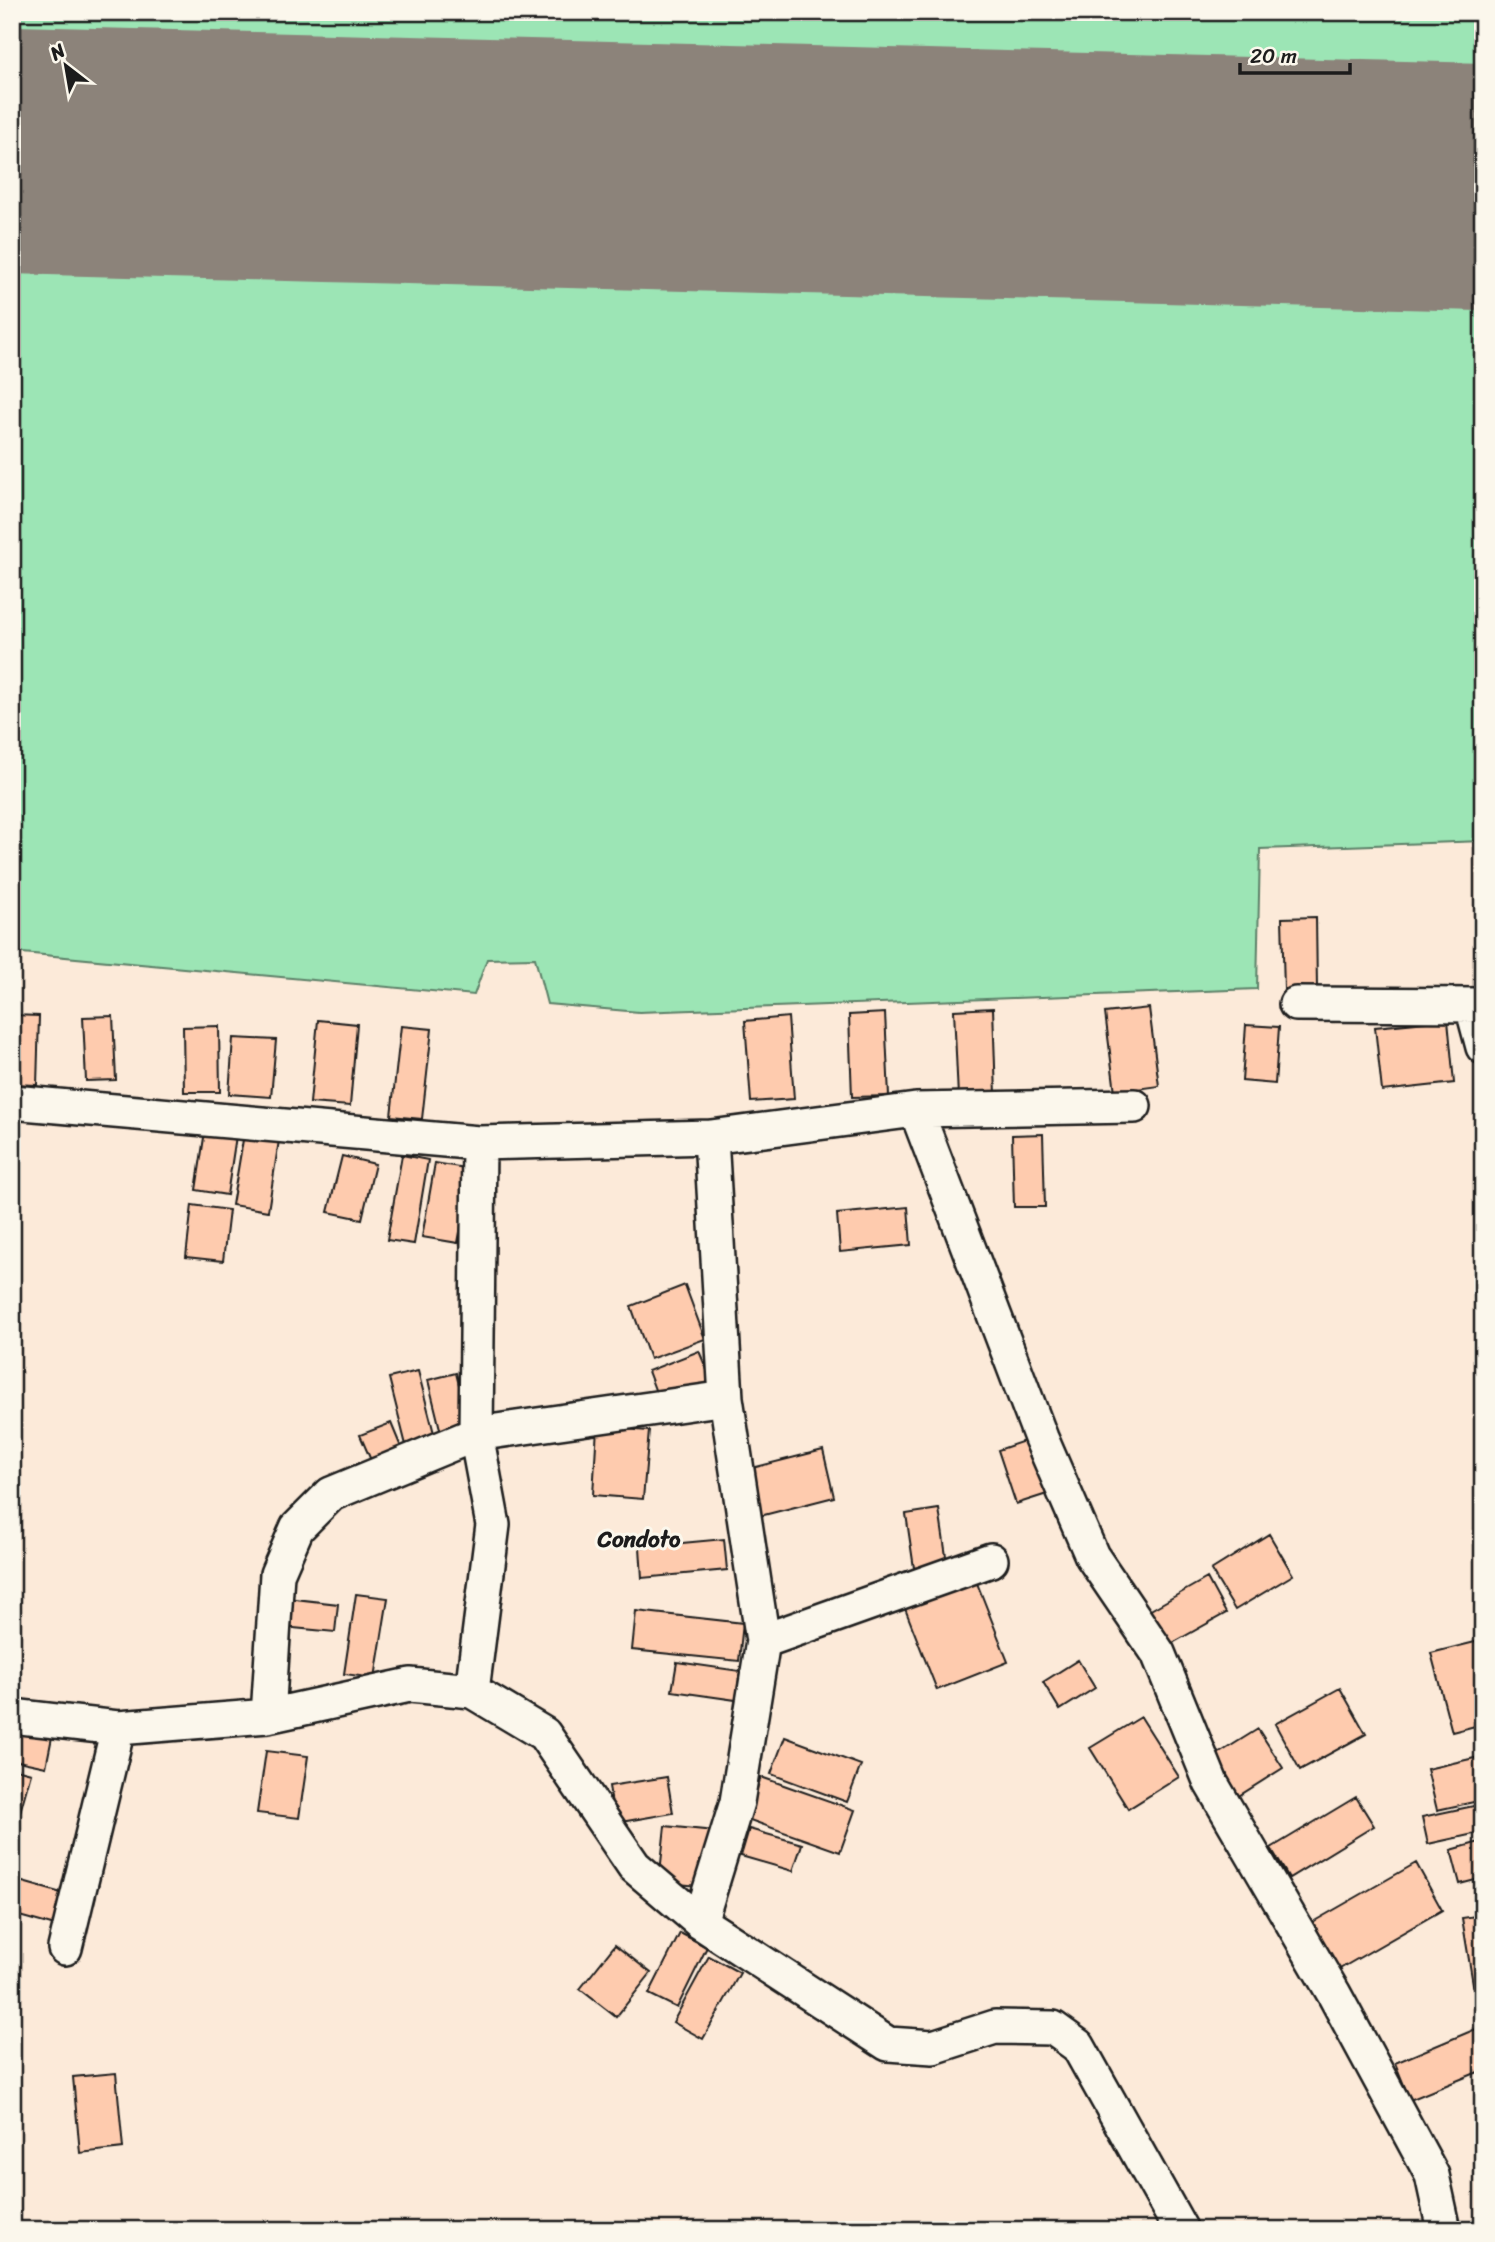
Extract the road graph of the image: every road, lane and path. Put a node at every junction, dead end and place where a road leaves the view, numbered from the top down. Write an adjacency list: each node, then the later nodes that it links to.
1 (1296, 1004): 2 (street)
2 (1477, 1006): 3 (street)
3 (1483, 1047)
4 (12, 1102): 8 (street)
5 (1134, 1106): 6 (street)
6 (916, 1110): 7 (street); 20 (street)
7 (711, 1137): 8 (street); 9 (street)
8 (479, 1143): 10 (street)
9 (726, 1398): 10 (street); 12 (street)
10 (476, 1434): 13 (street); 15 (street)
11 (991, 1560): 12 (street)
12 (763, 1641): 17 (street)
13 (472, 1691): 15 (street); 17 (street)
14 (12, 1716): 16 (street)
15 (268, 1716): 16 (street)
16 (118, 1728): 18 (street)
17 (700, 1923): 19 (street)
18 (65, 1948)
19 (1181, 2230)
20 (1444, 2230)

